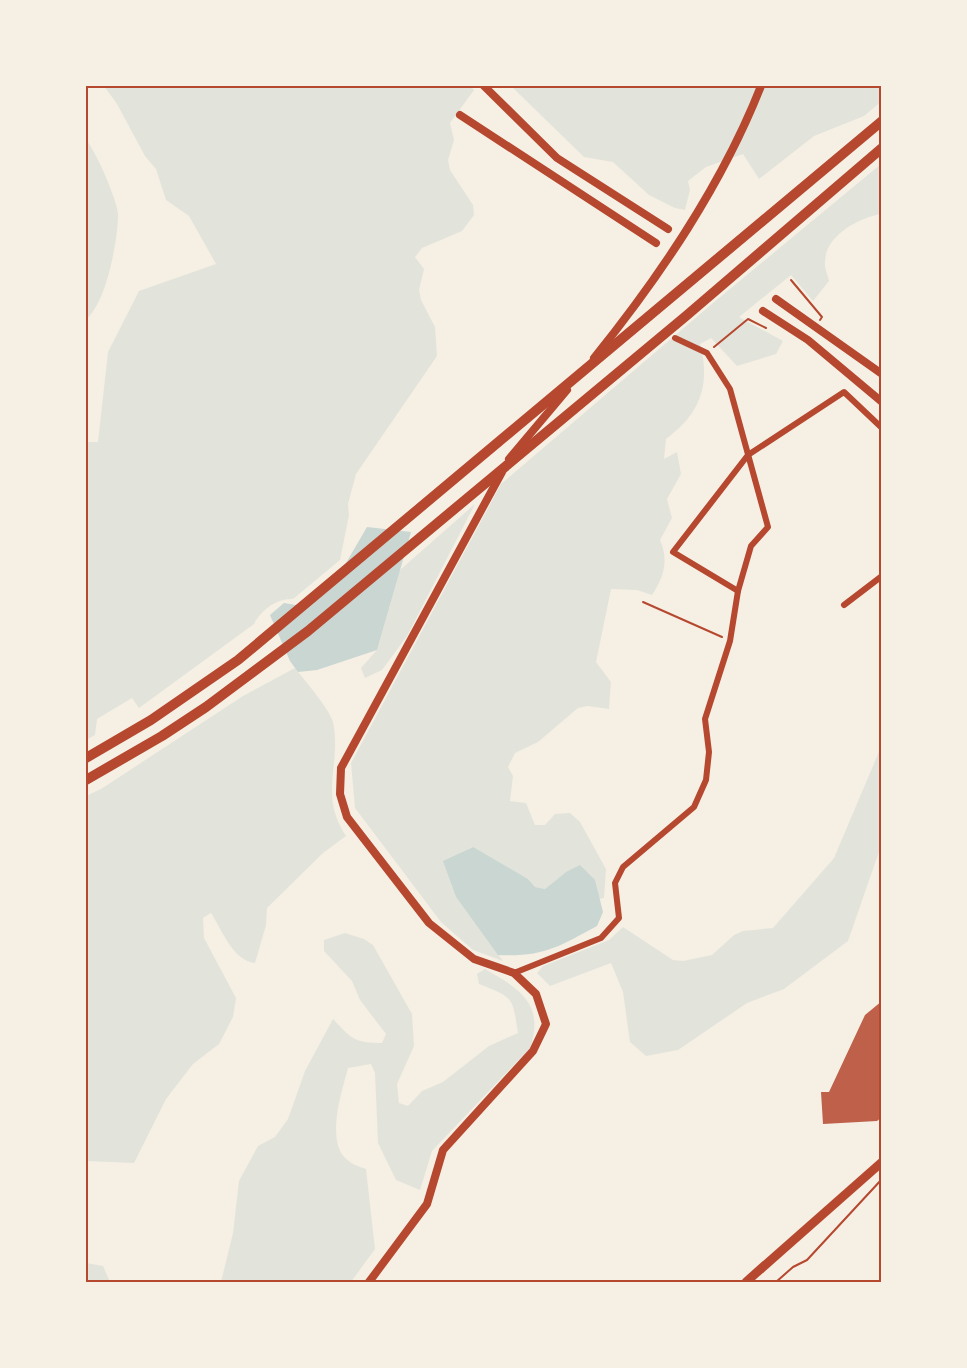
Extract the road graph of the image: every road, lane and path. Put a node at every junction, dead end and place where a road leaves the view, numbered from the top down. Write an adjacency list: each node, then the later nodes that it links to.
1 (484, 86): 6 (street)
2 (761, 86): 26 (street)
3 (460, 115): 7 (street)
4 (882, 121): 24 (highway)
5 (882, 148): 25 (highway)
6 (668, 230)
7 (656, 243)
8 (791, 280): 11 (path)
9 (776, 299): 15 (street)
10 (763, 311): 16 (street)
11 (822, 317)
12 (766, 328): 14 (path)
13 (675, 338): 14 (street)
14 (707, 353): 18 (street)
15 (882, 374)
16 (882, 402)
17 (882, 428): 18 (street)
18 (748, 454): 20 (street); 20 (street)
19 (882, 576): 22 (street)
20 (738, 591): 23 (street)
21 (643, 602): 23 (path)
22 (844, 605)
23 (730, 641): 26 (street)
24 (86, 758)
25 (86, 780)
26 (514, 973): 29 (street)
27 (882, 1162): 30 (main road)
28 (882, 1179): 31 (path)
29 (369, 1282)
30 (746, 1282)
31 (776, 1282)

